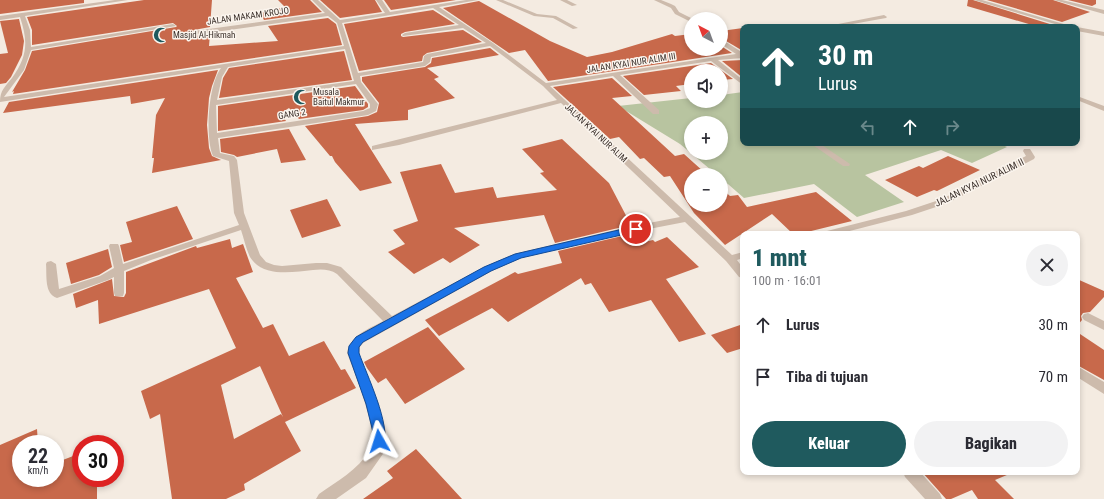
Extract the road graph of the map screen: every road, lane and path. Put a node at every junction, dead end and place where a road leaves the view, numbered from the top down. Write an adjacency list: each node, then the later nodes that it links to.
1 (126, 0): 15 (street)
2 (315, 0): 13 (street)
3 (378, 0): 14 (street)
4 (475, 0): 11 (street)
5 (499, 0): 24 (street)
6 (563, 0): 10 (street)
7 (656, 0): 16 (street)
8 (977, 0): 21 (street)
9 (1056, 0): 12 (street)
10 (574, 5)
11 (435, 7): 14 (street); 23 (street, JALAN KYAI NUR ALIM)
12 (1104, 12)
13 (328, 14): 19 (street); 26 (street, JALAN MAKAM KROJO)
14 (389, 15): 19 (street)
15 (22, 16): 18 (street); 32 (street)
16 (684, 16)
17 (884, 17): 20 (street)
18 (0, 18)
19 (339, 22): 31 (street, GANG 2)
20 (850, 24)
21 (1061, 24)
22 (173, 26): 32 (street)
23 (463, 26): 28 (street); 29 (street, JALAN KYAI NUR ALIM)
24 (575, 28)
25 (1080, 30): 27 (street)
26 (194, 33)
27 (1104, 34)
28 (405, 35)
29 (491, 44): 38 (street); 40 (street, JALAN KYAI NUR ALIM)
30 (728, 46): 33 (street)
31 (348, 47): 36 (street); 38 (street, GANG 2)
32 (30, 49): 41 (street)
33 (740, 54)
34 (740, 56): 35 (street, JALAN KYAI NUR ALIM III)
35 (713, 59): 37 (street, JALAN KYAI NUR ALIM III); 39 (street)
36 (226, 66): 41 (street); 44 (street)
37 (615, 74): 40 (street, JALAN KYAI NUR ALIM III); 46 (street)
38 (356, 78): 44 (street); 47 (street, GANG 2)
39 (740, 81)
40 (545, 85): 43 (street, JALAN KYAI NUR ALIM)
41 (0, 99)
42 (1080, 99): 45 (street)
43 (562, 101): 49 (street); 52 (street, JALAN KYAI NUR ALIM)
44 (213, 103): 47 (street)
45 (1104, 109)
46 (656, 112)
47 (214, 136): 53 (street)
48 (819, 146): 51 (street)
49 (375, 148)
50 (1027, 151): 54 (street, JALAN KYAI NUR ALIM II)
51 (846, 164)
52 (686, 219): 57 (street, JALAN KYAI NUR ALIM); 63 (street)
53 (244, 226): 59 (street); 63 (street)
54 (838, 231)
55 (114, 246): 59 (street)
56 (740, 256): 57 (street)
57 (730, 259): 60 (street, JALAN KYAI NUR ALIM)
58 (51, 264): 59 (street)
59 (119, 269): 61 (street)
60 (740, 271)
61 (118, 293)
62 (1088, 317): 64 (street)
63 (390, 321): 68 (street)
64 (1104, 326)
65 (1080, 373): 66 (street)
66 (1104, 389)
67 (913, 475): 69 (street)
68 (324, 499)
69 (935, 499)

